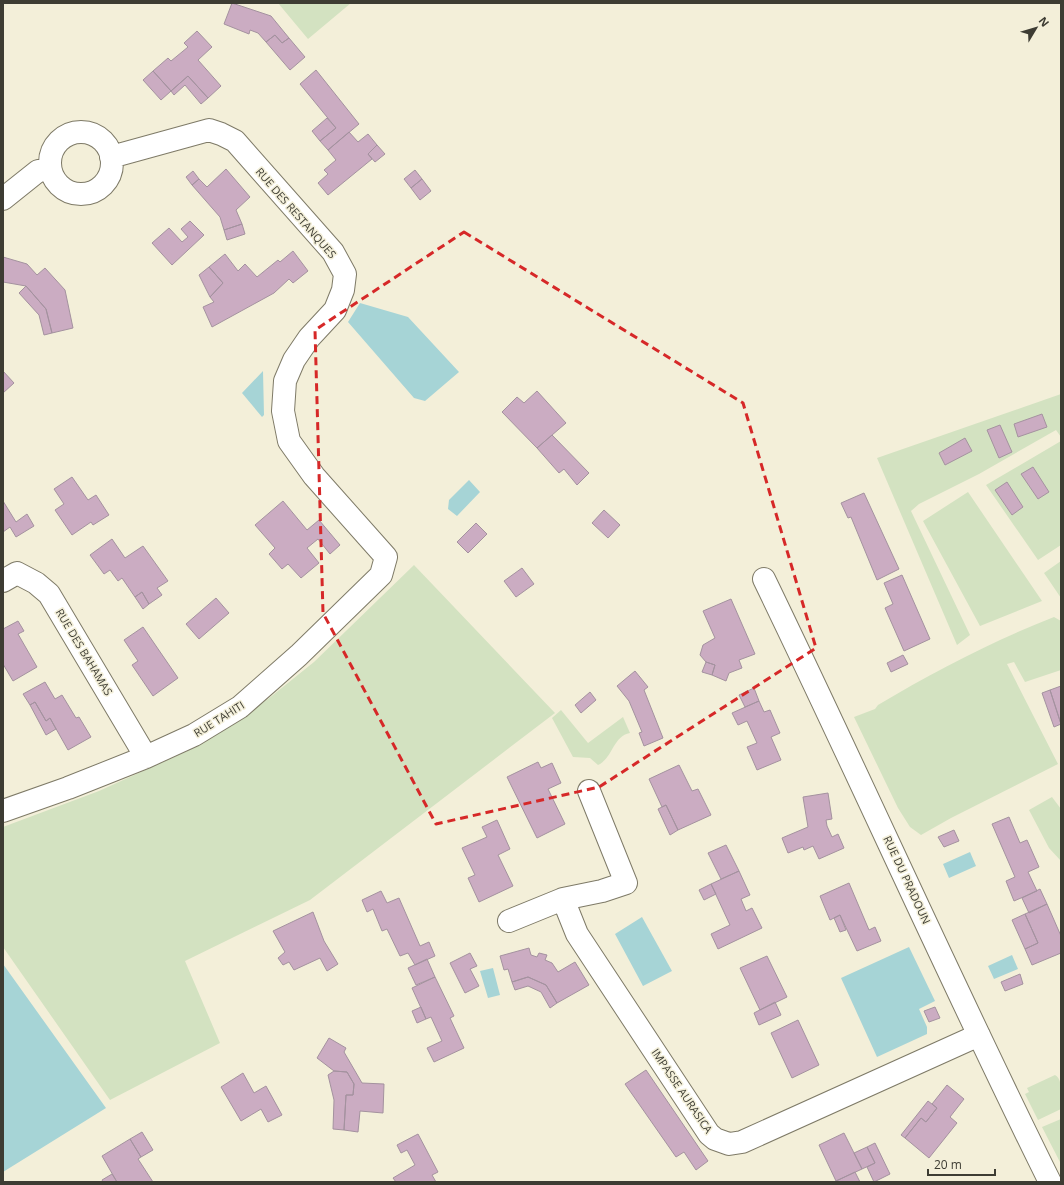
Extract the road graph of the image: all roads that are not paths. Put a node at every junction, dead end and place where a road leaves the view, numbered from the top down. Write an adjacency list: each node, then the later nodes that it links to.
1 (111, 157): 2 (street); 2 (street); 4 (street, RUE DES RESTANQUES)
2 (50, 169): 3 (street)
3 (3, 199)
4 (386, 557): 7 (street, RUE TAHITI)
5 (764, 579): 12 (street, RUE DU PRADOUN)
6 (3, 581): 7 (street, RUE DES BAHAMAS)
7 (146, 756): 9 (street, RUE TAHITI)
8 (589, 791): 10 (street)
9 (3, 811)
10 (563, 899): 11 (street); 12 (street, IMPASSE AURASICA)
11 (509, 921)
12 (979, 1035): 13 (street, RUE DU PRADOUN)
13 (1050, 1182)

